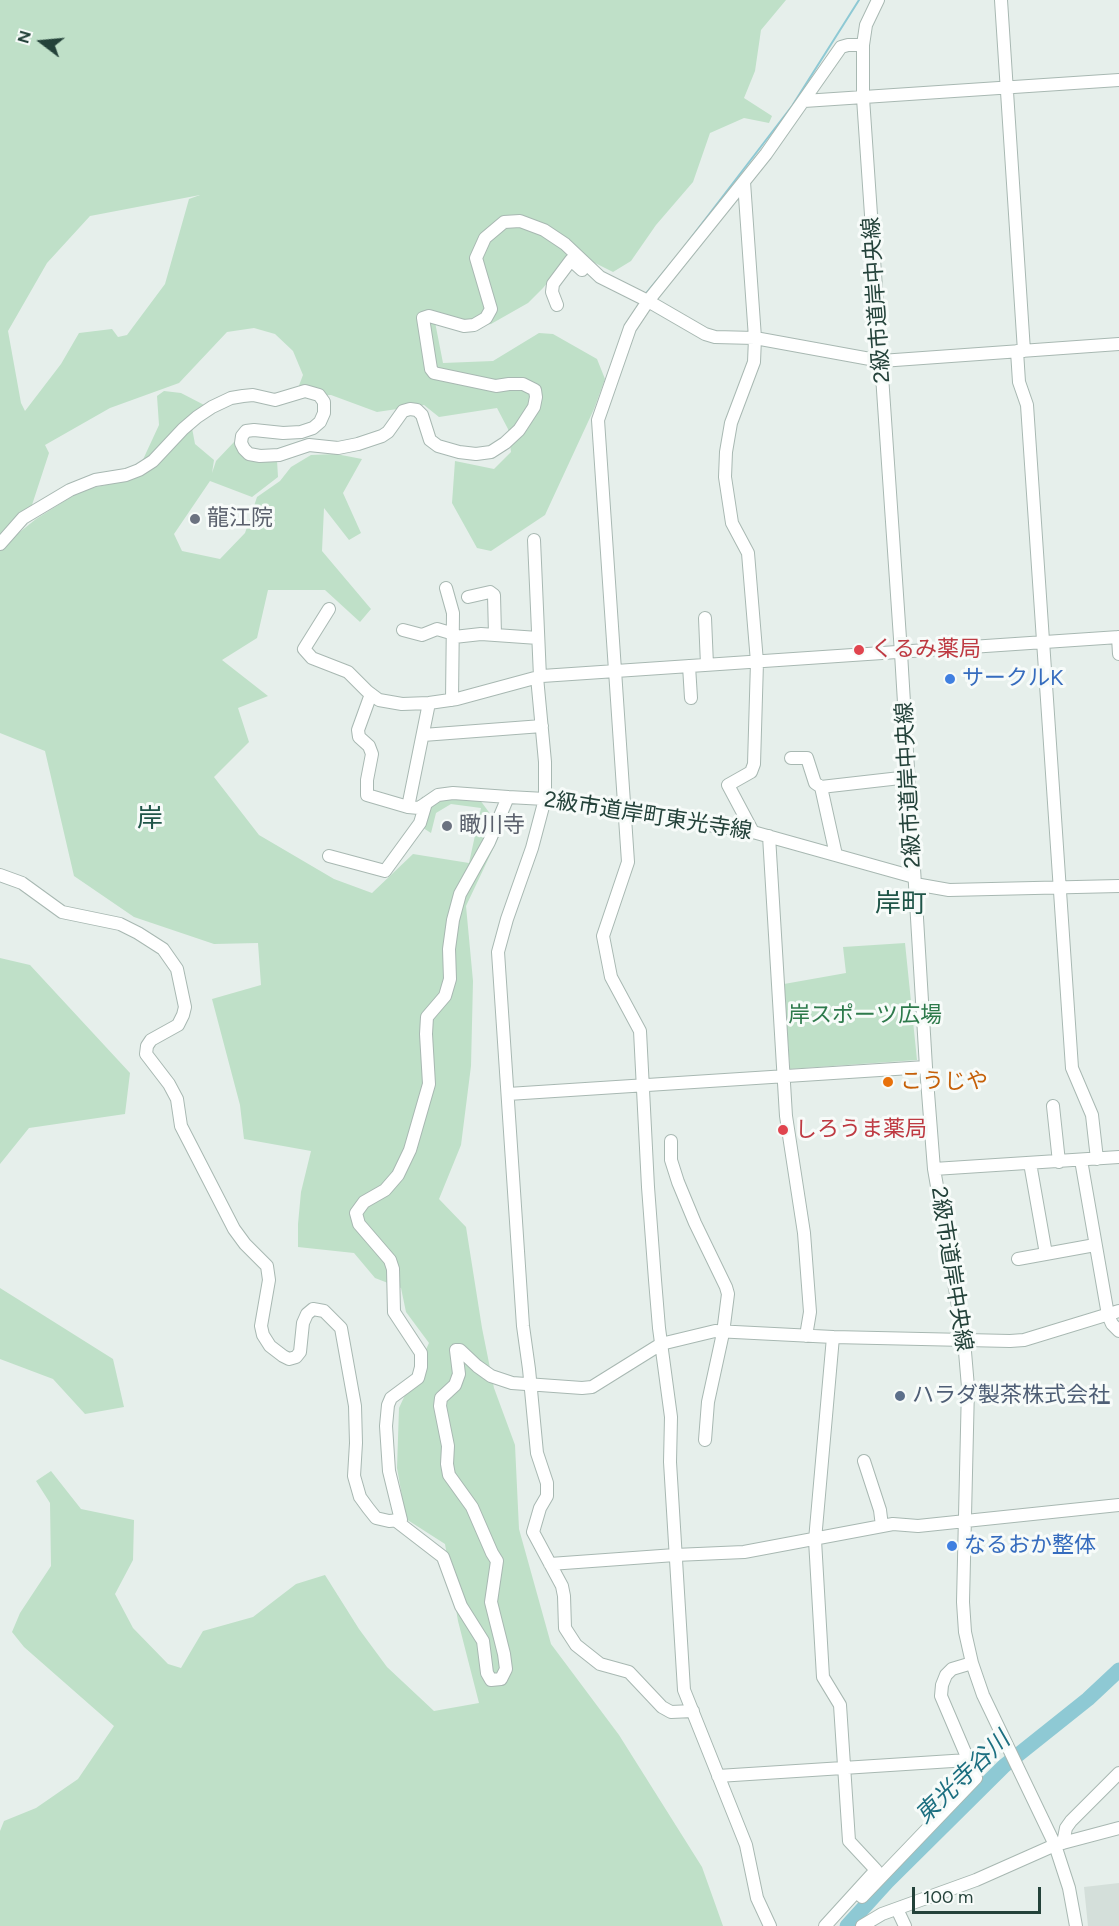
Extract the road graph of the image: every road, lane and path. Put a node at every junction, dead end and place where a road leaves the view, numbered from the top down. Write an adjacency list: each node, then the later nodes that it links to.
1 (878, 0): 3 (street, 2級市道岸中央線)
2 (1001, 0): 5 (street)
3 (862, 45): 6 (street, 2級市道岸中央線); 7 (street)
4 (1119, 80): 5 (street)
5 (1008, 87): 6 (street); 13 (street)
6 (863, 98): 7 (street); 14 (street, 2級市道岸中央線)
7 (804, 101): 8 (street)
8 (744, 182): 9 (street); 11 (street)
9 (643, 299): 10 (street); 11 (street); 16 (street); 32 (street)
10 (557, 305)
11 (755, 338): 14 (street); 29 (street)
12 (1119, 344): 13 (street)
13 (1021, 351): 14 (street); 26 (street)
14 (880, 361): 27 (street, 2級市道岸中央線)
15 (534, 540): 25 (street)
16 (0, 544)
17 (446, 588): 23 (street)
18 (468, 597): 22 (street)
19 (329, 609): 34 (street)
20 (705, 618): 30 (street)
21 (403, 630): 23 (street)
22 (495, 634): 23 (street); 25 (street)
23 (454, 635): 36 (street)
24 (1118, 637): 26 (street); 28 (street)
25 (538, 638): 33 (street)
26 (1044, 643): 27 (street); 54 (street)
27 (901, 653): 29 (street); 41 (street, 2級市道岸中央線)
28 (1119, 654)
29 (757, 662): 30 (street); 48 (street)
30 (707, 665): 31 (street)
31 (689, 666): 32 (street); 35 (street)
32 (615, 671): 33 (street); 47 (street)
33 (539, 677): 36 (street); 38 (street)
34 (371, 694): 37 (street); 46 (street)
35 (691, 698)
36 (452, 700): 37 (street)
37 (429, 703): 39 (street)
38 (542, 726): 39 (street); 44 (street)
39 (423, 735): 46 (street)
40 (790, 758): 42 (street)
41 (909, 777): 42 (street); 53 (street, 2級市道岸中央線)
42 (821, 787): 50 (street)
43 (508, 797): 44 (street, 2級市道岸町東光寺線); 45 (street, 2級市道岸町東光寺線); 82 (street)
44 (545, 799): 47 (street, 2級市道岸町東光寺線); 59 (street)
45 (426, 803): 46 (street, 2級市道岸町東光寺線); 51 (street)
46 (408, 807)
47 (624, 811): 48 (street, 2級市道岸町東光寺線); 58 (street)
48 (753, 831): 49 (street, 2級市道岸町東光寺線)
49 (769, 836): 50 (street, 2級市道岸町東光寺線); 57 (street)
50 (836, 855): 53 (street, 2級市道岸町東光寺線)
51 (329, 856)
52 (0, 875): 82 (street)
53 (915, 880): 54 (street, 2級市道岸町東光寺線); 56 (street, 2級市道岸中央線)
54 (1060, 886): 55 (street, 2級市道岸町東光寺線); 63 (street)
55 (1119, 886)
56 (926, 1067): 57 (street); 67 (street, 2級市道岸中央線)
57 (783, 1077): 58 (street); 74 (street)
58 (643, 1085): 59 (street); 77 (street)
59 (508, 1094): 78 (street)
60 (1053, 1106): 65 (street)
61 (670, 1141): 73 (street)
62 (1119, 1157): 63 (street)
63 (1097, 1159): 64 (street)
64 (1081, 1160): 65 (street); 68 (street)
65 (1059, 1161): 66 (street)
66 (1030, 1163): 67 (street); 69 (street)
67 (934, 1169): 76 (street, 2級市道岸中央線)
68 (1095, 1245): 69 (street); 71 (street)
69 (1046, 1254): 70 (street)
70 (1018, 1259)
71 (1113, 1313): 72 (street); 76 (street)
72 (1119, 1331)
73 (723, 1333): 74 (street); 77 (street); 79 (street)
74 (806, 1335): 75 (street)
75 (833, 1338): 76 (street); 85 (street)
76 (964, 1340): 83 (street, 2級市道岸中央線)
77 (661, 1344): 78 (street); 86 (street)
78 (531, 1384): 82 (street); 87 (street)
79 (705, 1440)
80 (864, 1461): 84 (street)
81 (1119, 1505): 83 (street)
82 (395, 1520)
83 (965, 1521): 84 (street); 88 (street, 2級市道岸中央線)
84 (882, 1526): 85 (street)
85 (815, 1540): 86 (street); 91 (street)
86 (675, 1555): 87 (street); 89 (street)
87 (550, 1564): 89 (street)
88 (972, 1663): 90 (street); 95 (street, 2級市道岸中央線)
89 (693, 1711): 93 (street)
90 (968, 1760): 91 (street); 99 (street)
91 (844, 1768): 93 (street); 98 (street)
92 (1119, 1773): 95 (street)
93 (718, 1776): 97 (street)
94 (1119, 1828): 95 (street)
95 (1059, 1844): 96 (street); 102 (street, 2級市道岸中央線)
96 (897, 1909): 100 (street); 101 (street)
97 (770, 1926)
98 (825, 1926)
99 (834, 1926)
100 (862, 1926)
101 (905, 1926)
102 (1076, 1926)

